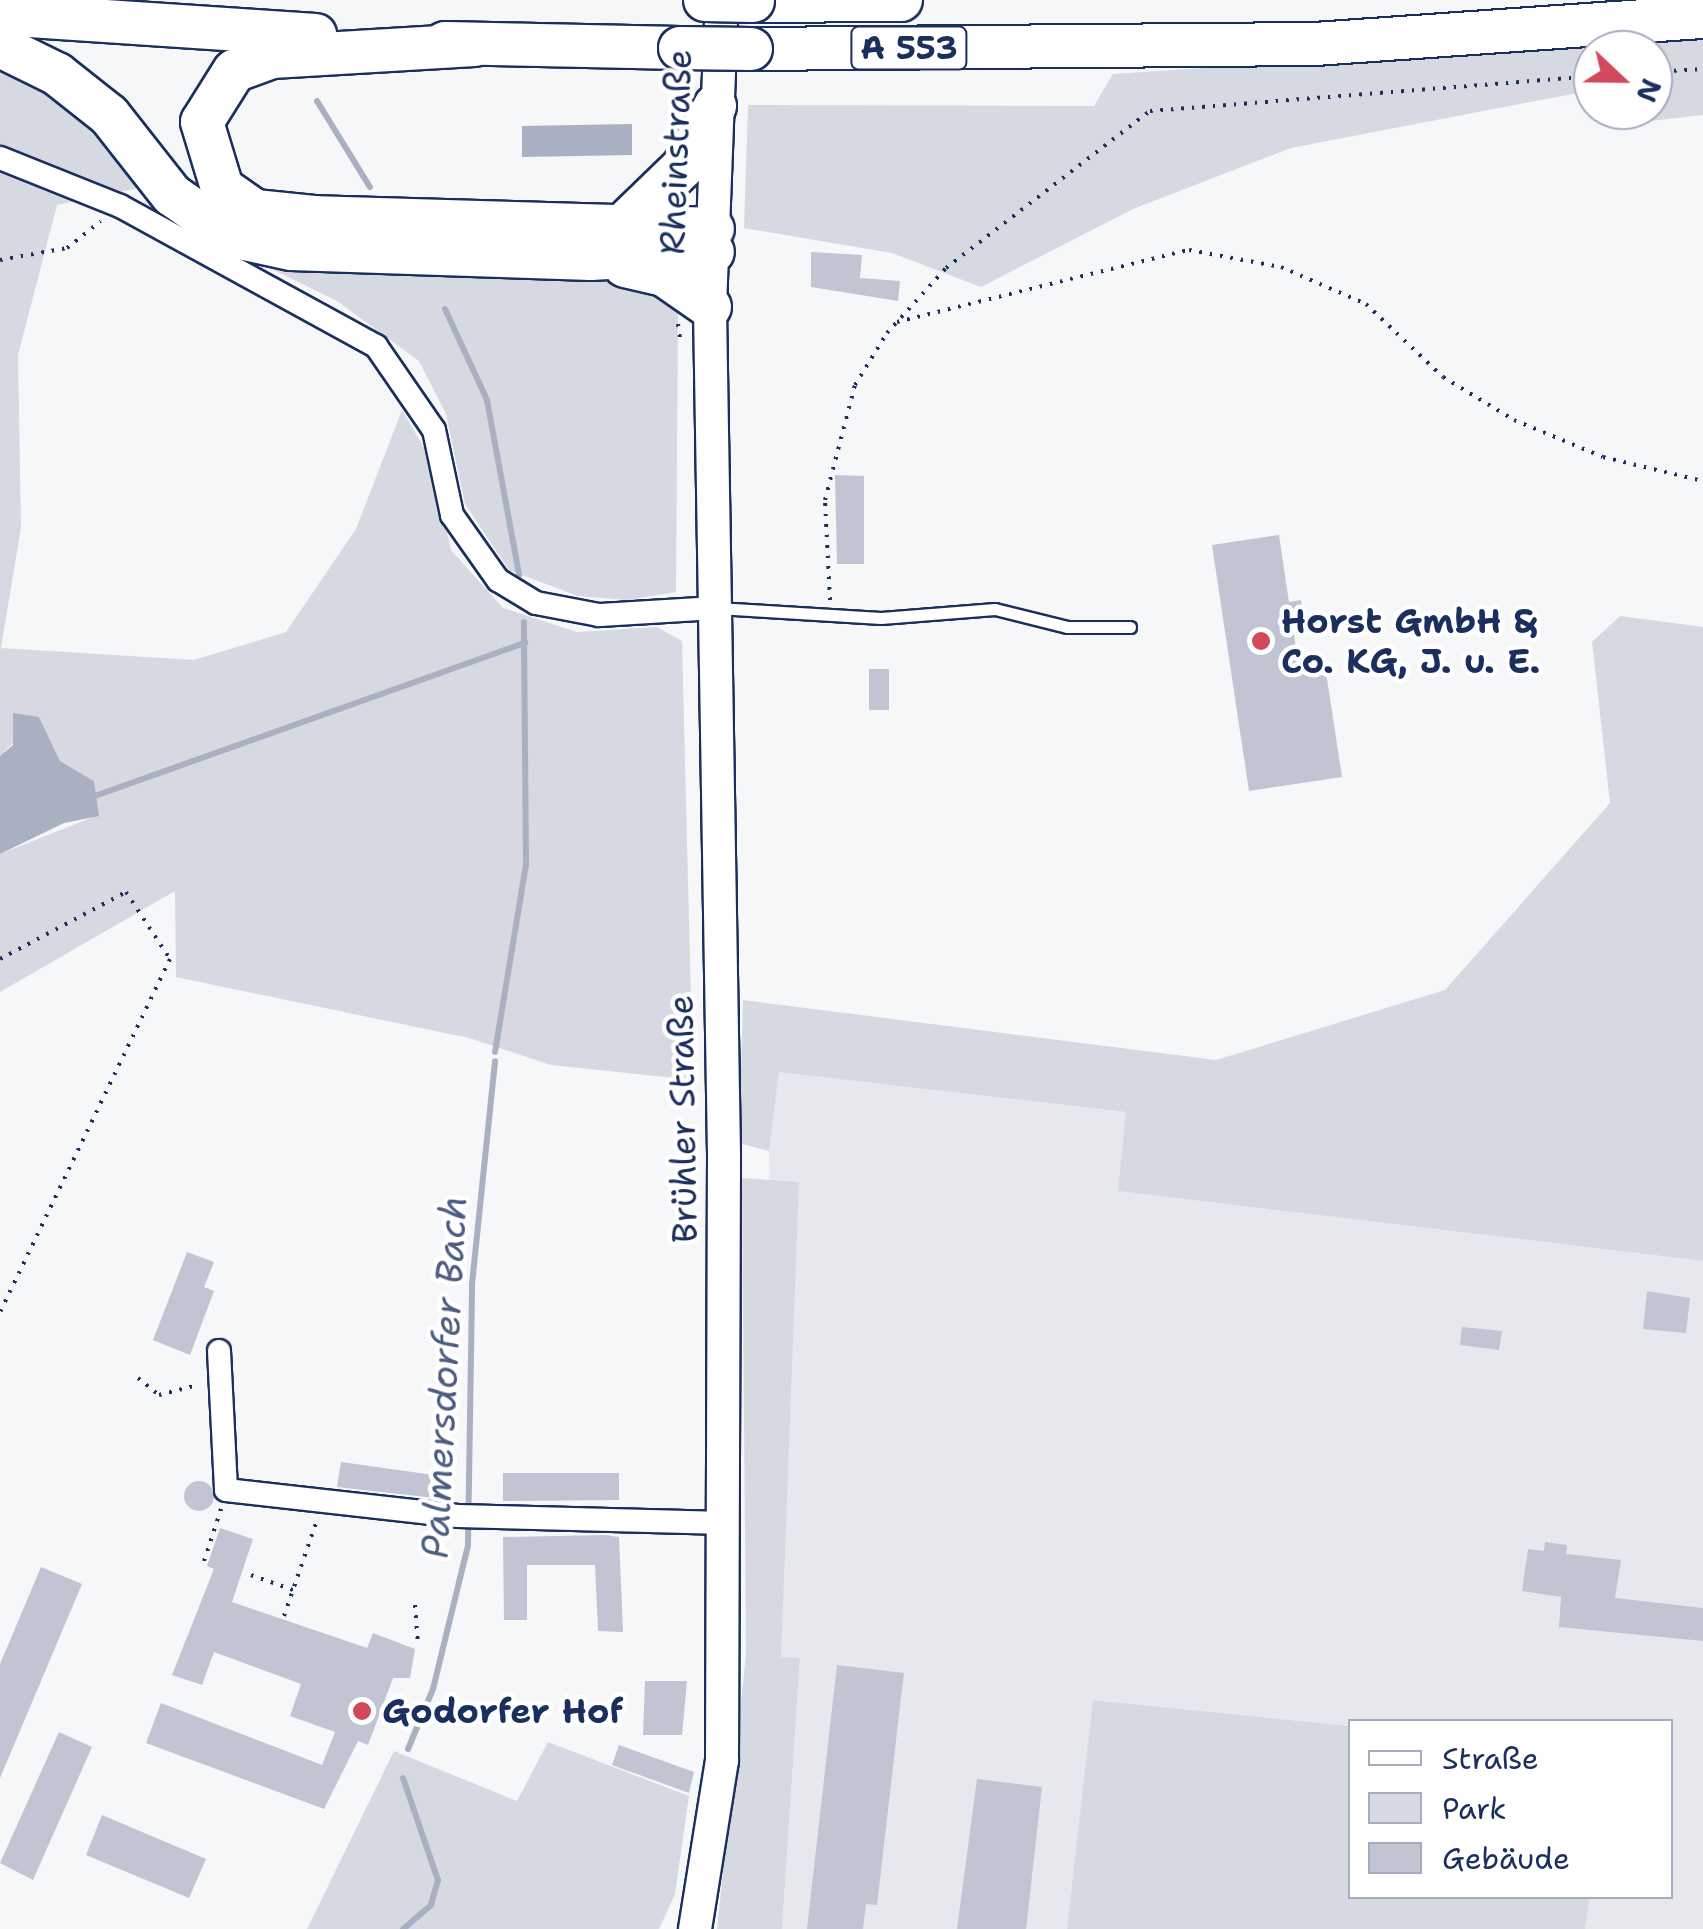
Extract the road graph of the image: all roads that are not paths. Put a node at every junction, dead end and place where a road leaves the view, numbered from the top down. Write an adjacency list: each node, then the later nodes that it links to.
1 (706, 0): 4 (highway, A 553, bridge)
2 (722, 0): 9 (main road, Rheinstraße)
3 (900, 0): 4 (highway, A 553)
4 (753, 1)
5 (0, 14): 7 (highway, A 553)
6 (1703, 16): 7 (highway, A 553, bridge)
7 (474, 45): 11 (highway)
8 (0, 46): 13 (highway)
9 (715, 106): 11 (highway); 12 (main road, Rheinstraße)
10 (0, 158): 15 (street)
11 (626, 222): 12 (highway)
12 (713, 240): 13 (highway); 14 (main road, Rheinstraße)
13 (591, 258): 14 (highway)
14 (710, 307): 15 (main road, Brühler Straße)
15 (716, 608): 16 (lane); 18 (main road, Brühler Straße)
16 (1130, 627)
17 (219, 1351): 18 (street)
18 (725, 1523): 19 (main road, Brühler Straße)
19 (695, 1929)

